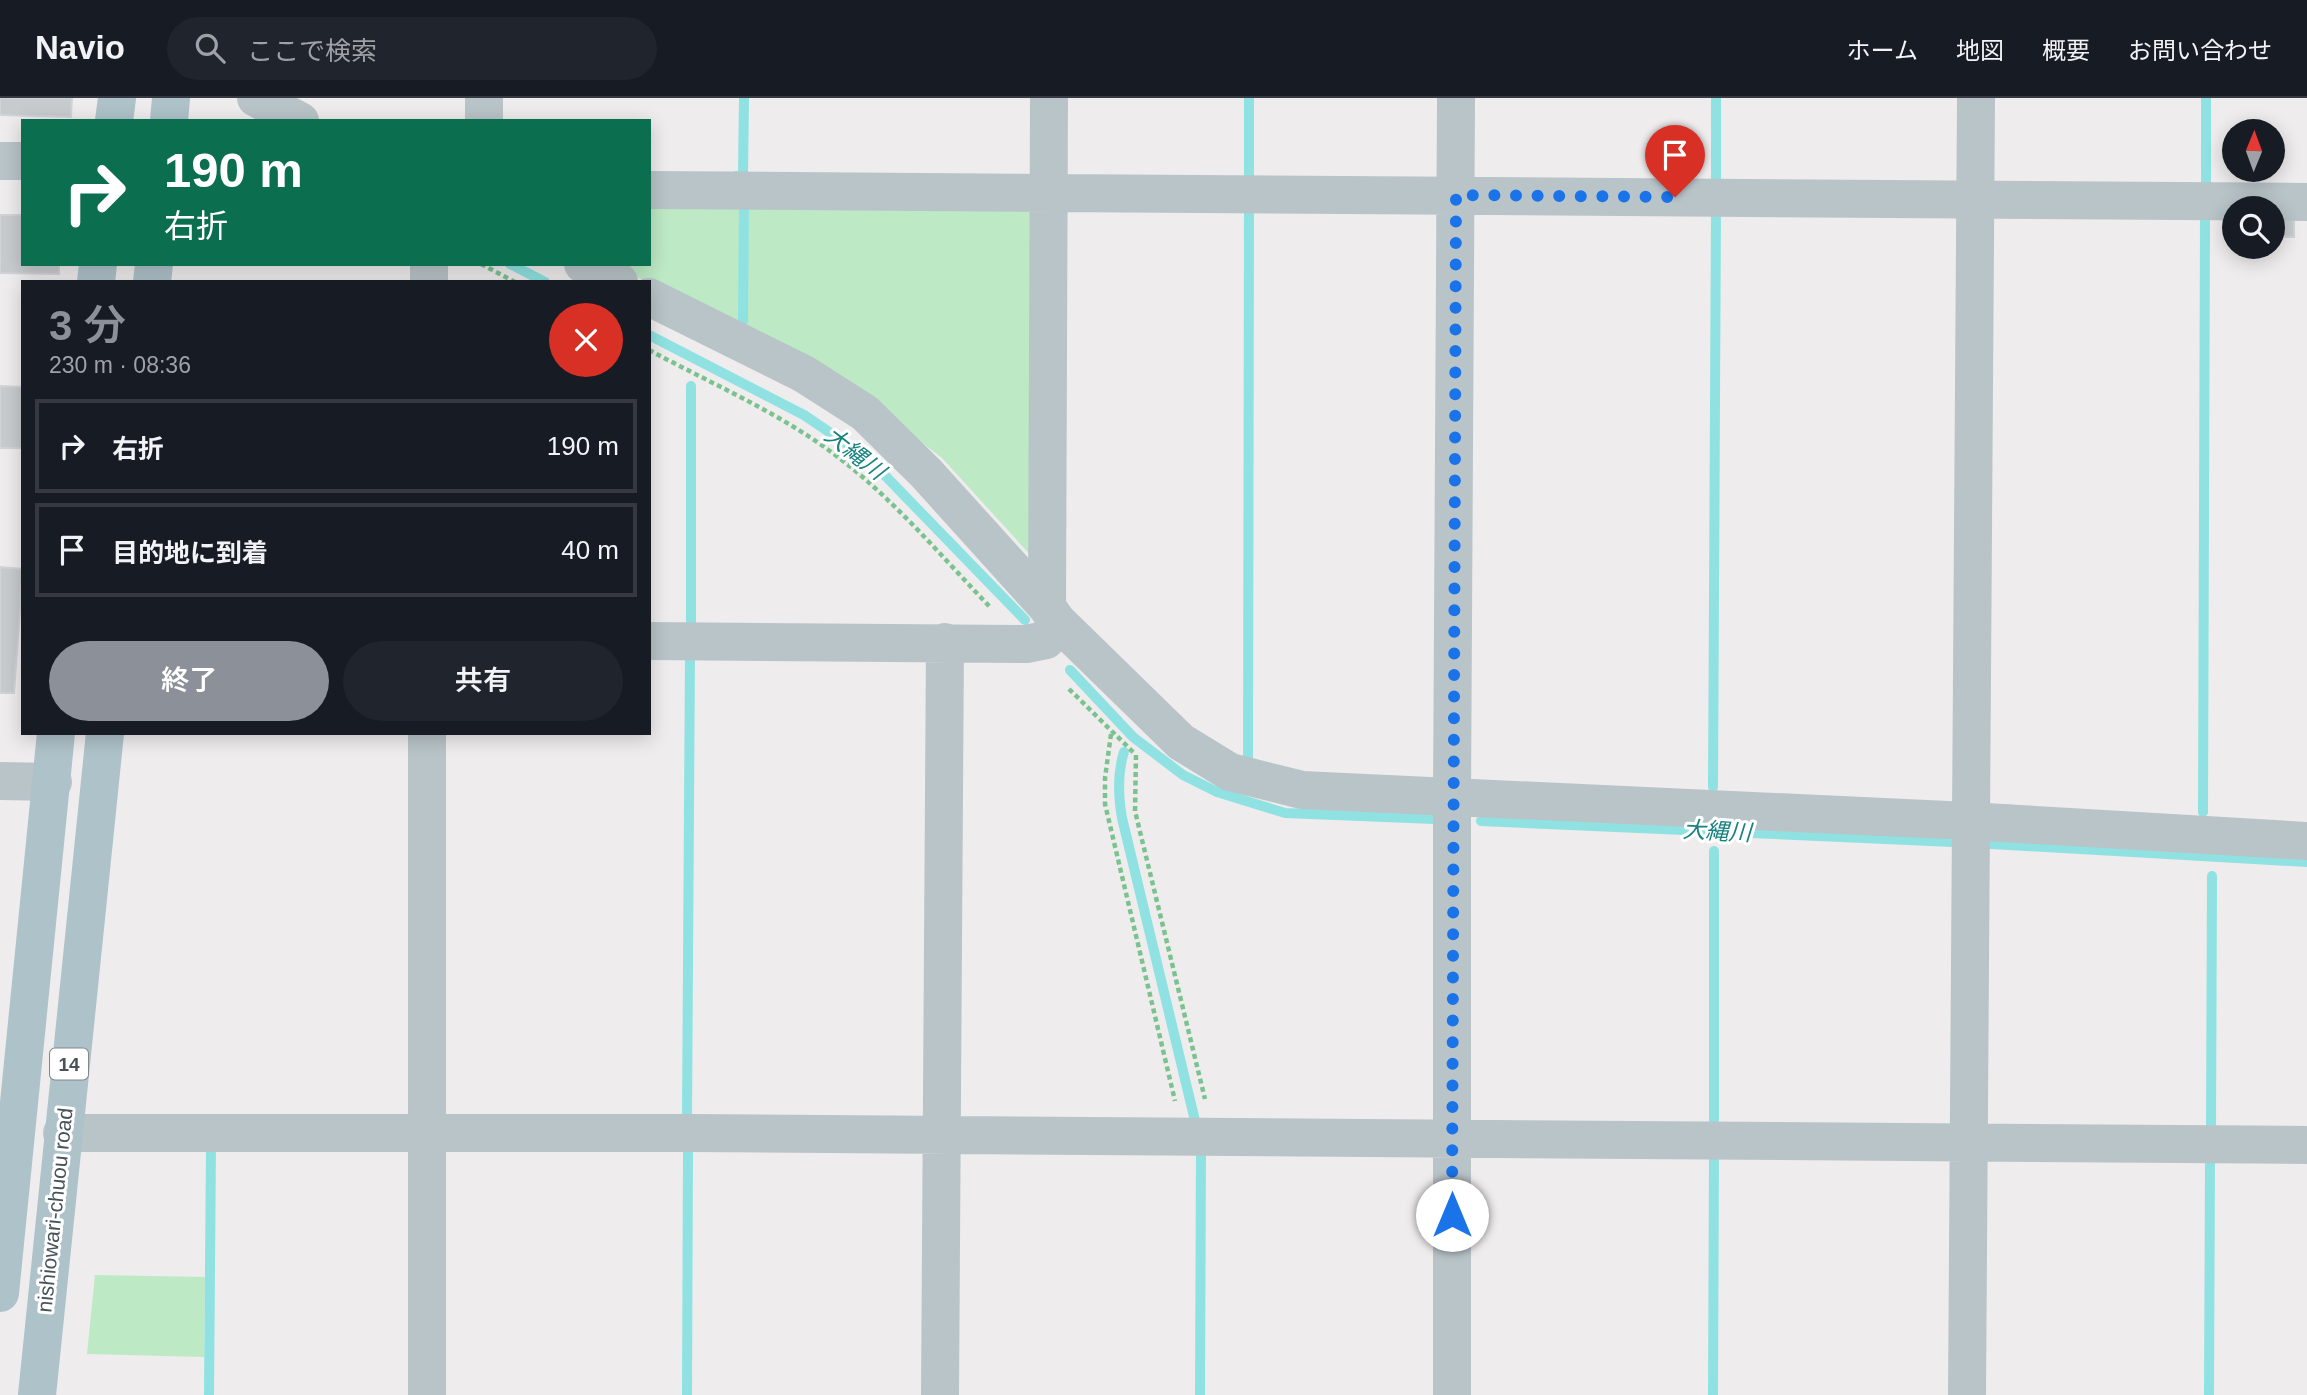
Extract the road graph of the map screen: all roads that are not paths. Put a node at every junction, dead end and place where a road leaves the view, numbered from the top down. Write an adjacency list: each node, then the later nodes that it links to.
1 (117, 98): 8 (main road)
2 (171, 98): 9 (main road)
3 (256, 98): 10 (street)
4 (484, 98): 11 (street)
5 (1049, 98): 15 (street)
6 (1456, 98): 16 (street)
7 (1976, 98): 17 (street)
8 (114, 119)
9 (169, 119)
10 (296, 119)
11 (484, 119)
12 (0, 160): 13 (street)
13 (21, 161)
14 (651, 190): 15 (street)
15 (1048, 192): 16 (street); 22 (street)
16 (1456, 195): 17 (street); 30 (street)
17 (1976, 199): 18 (street); 31 (street)
18 (2307, 202)
19 (587, 266): 20 (street)
20 (615, 280)
21 (651, 298): 22 (street)
22 (1052, 614): 24 (street); 30 (street)
23 (651, 641): 24 (street)
24 (945, 642): 36 (street)
25 (56, 735): 29 (main road, 14)
26 (105, 735): 34 (main road, nishiowari-chuou road / 14)
27 (428, 735): 35 (street)
28 (0, 781): 29 (street)
29 (53, 782): 33 (main road, 14)
30 (1452, 797): 31 (street); 37 (street)
31 (1969, 821): 32 (street); 38 (street)
32 (2307, 841)
33 (8, 1130): 40 (main road, 14)
34 (62, 1133): 35 (street); 41 (main road, nishiowari-chuou road / 14)
35 (428, 1134): 36 (street); 42 (street)
36 (941, 1135): 37 (street); 43 (street)
37 (1452, 1138): 38 (street); 44 (street)
38 (1968, 1143): 39 (street); 45 (street)
39 (2307, 1145)
40 (0, 1293)
41 (37, 1395)
42 (427, 1395)
43 (940, 1395)
44 (1452, 1395)
45 (1967, 1395)

